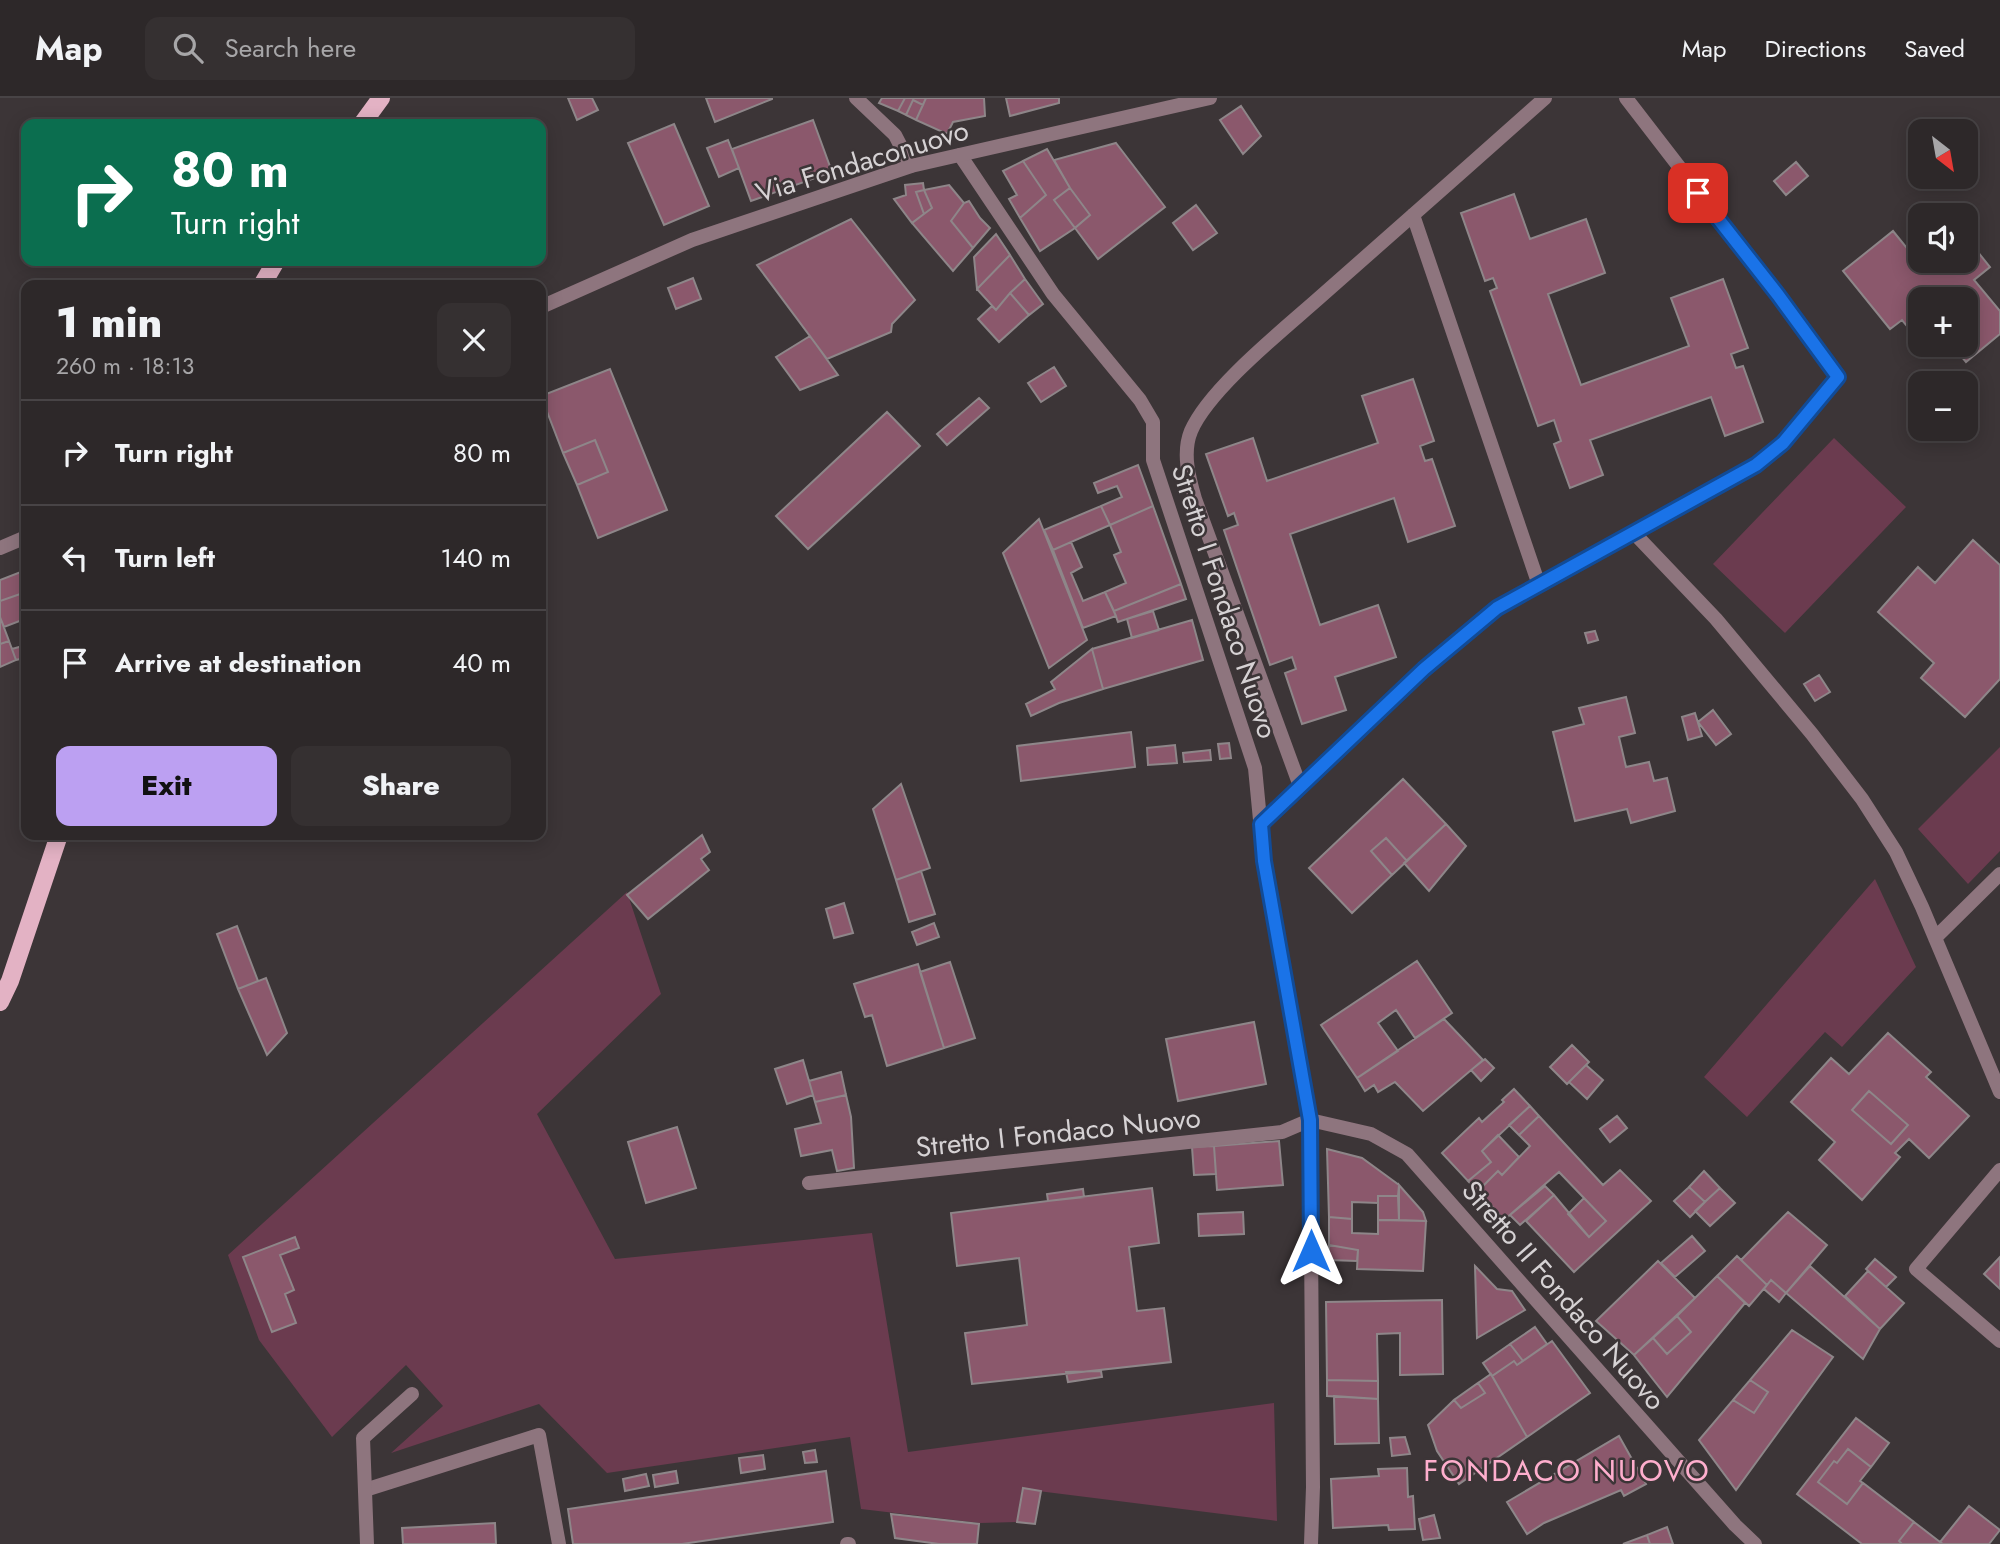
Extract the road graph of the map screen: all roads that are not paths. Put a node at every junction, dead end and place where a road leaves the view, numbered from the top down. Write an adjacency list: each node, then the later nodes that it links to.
1 (381, 98): 6 (main road)
2 (856, 98): 8 (street)
3 (1210, 98): 7 (street, Via Fondaconuovo)
4 (1545, 98): 9 (street)
5 (1626, 98): 11 (street)
6 (366, 119)
7 (960, 155): 8 (street, Via Fondaconuovo); 16 (street, Stretto I Fondaco Nuovo)
8 (911, 166): 10 (street, Via Fondaconuovo)
9 (1413, 215): 14 (street); 15 (street)
10 (546, 305)
11 (1634, 533): 14 (street); 19 (street)
12 (21, 539): 13 (street)
13 (0, 548)
14 (1539, 584): 15 (street)
15 (1300, 786): 16 (street)
16 (1261, 824): 22 (street, Stretto I Fondaco Nuovo)
17 (57, 840): 20 (main road)
18 (1998, 880): 19 (street)
19 (1936, 938): 21 (street)
20 (0, 1002)
21 (2000, 1092)
22 (1310, 1120): 24 (street, Stretto I Fondaco Nuovo); 30 (street, Stretto I Fondaco Nuovo); 31 (street, Stretto II Fondaco Nuovo)
23 (2000, 1170): 25 (street)
24 (809, 1183)
25 (2000, 1341)
26 (412, 1394): 27 (street)
27 (365, 1490): 28 (street); 29 (street)
28 (367, 1544)
29 (559, 1544)
30 (1311, 1544)
31 (1755, 1544)

